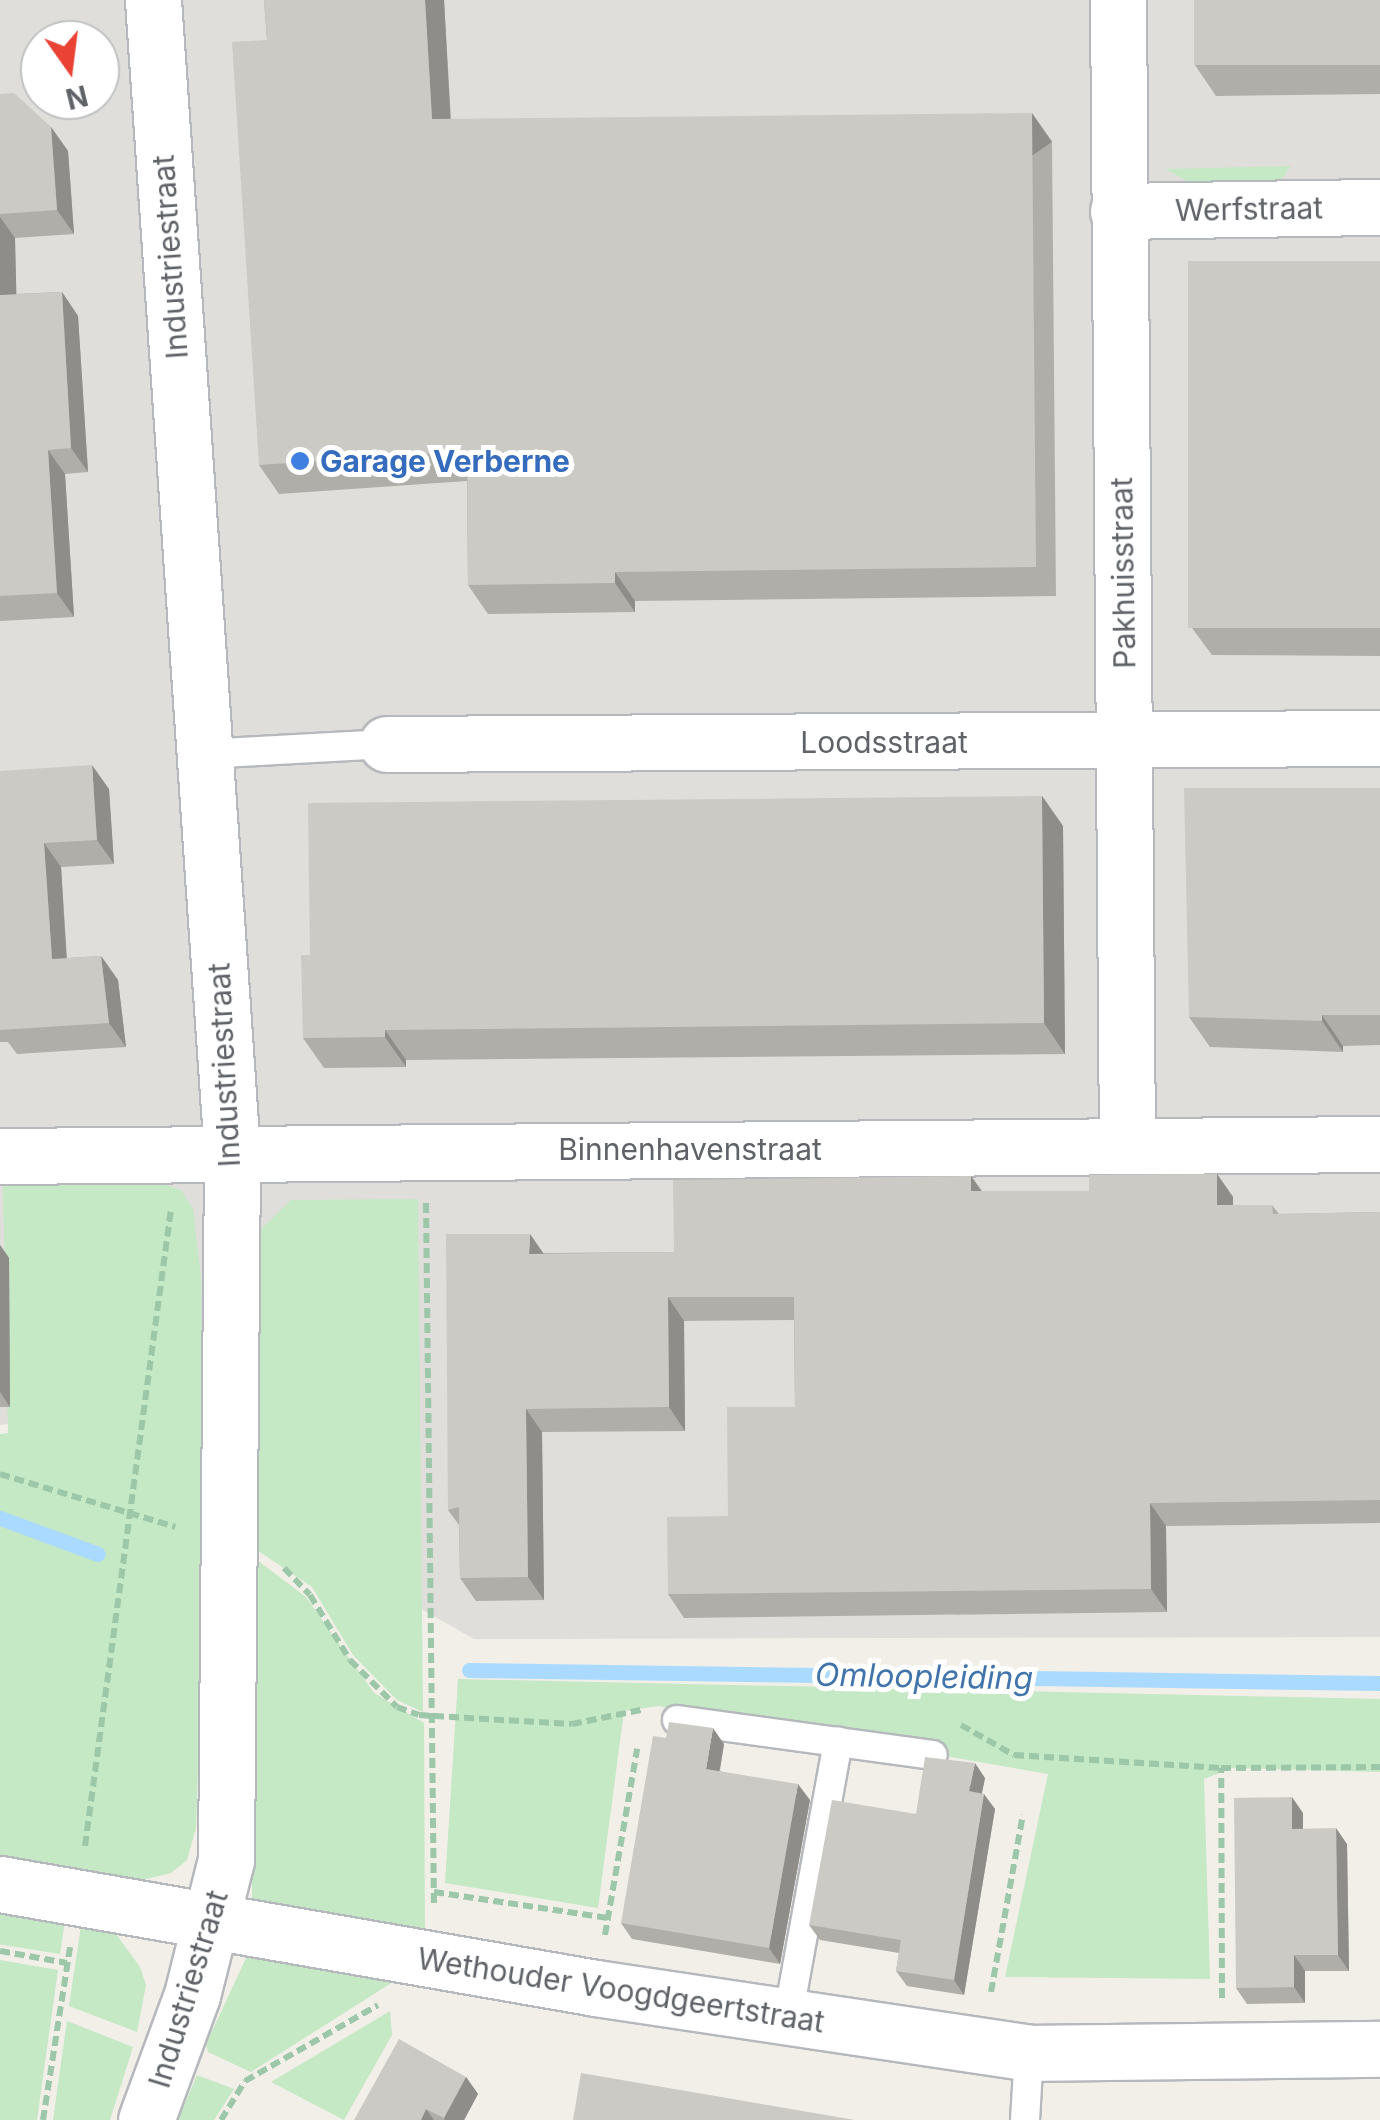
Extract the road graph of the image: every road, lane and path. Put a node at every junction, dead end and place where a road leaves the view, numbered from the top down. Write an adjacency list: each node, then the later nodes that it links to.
1 (153, 0): 8 (street, Industriestraat)
2 (1118, 0): 4 (street, Pakhuisstraat)
3 (1380, 207): 4 (street, Werfstraat)
4 (1118, 211): 6 (street, Pakhuisstraat)
5 (1380, 738): 6 (street, Loodsstraat)
6 (1125, 741): 7 (street, Loodsstraat); 10 (street, Pakhuisstraat)
7 (387, 744): 8 (lane)
8 (204, 754): 12 (street, Industriestraat)
9 (1380, 1144): 10 (street, Binnenhavenstraat)
10 (1127, 1146): 11 (street, Binnenhavenstraat)
11 (425, 1152): 12 (street, Binnenhavenstraat); 24 (path)
12 (205, 1153): 13 (street, Binnenhavenstraat); 15 (path); 16 (street, Industriestraat)
13 (0, 1156)
14 (0, 1474): 15 (path)
15 (130, 1519): 16 (path); 25 (path)
16 (229, 1537): 27 (street, Industriestraat)
17 (677, 1720): 18 (lane)
18 (838, 1742): 20 (lane); 32 (lane)
19 (638, 1749): 26 (path)
20 (933, 1755)
21 (1380, 1767): 35 (path)
22 (1023, 1815): 33 (path)
23 (0, 1884): 25 (street, Wethouder Voogdgeertstraat)
24 (434, 1892): 26 (path); 29 (path)
25 (77, 1896): 27 (street, Wethouder Voogdgeertstraat); 30 (path)
26 (608, 1918): 31 (path)
27 (214, 1922): 29 (street, Wethouder Voogdgeertstraat); 37 (street, Industriestraat)
28 (0, 1952): 30 (path)
29 (434, 1961): 31 (street, Wethouder Voogdgeertstraat); 38 (path)
30 (68, 1963): 36 (path)
31 (596, 1988): 32 (street, Wethouder Voogdgeertstraat)
32 (788, 2016): 33 (street, Wethouder Voogdgeertstraat)
33 (1005, 2050): 35 (street, Wethouder Voogdgeertstraat); 39 (lane)
34 (1380, 2050): 35 (street, Wethouder Voogdgeertstraat)
35 (1222, 2054)
36 (43, 2120)
37 (146, 2120)
38 (221, 2120)
39 (1025, 2120)

